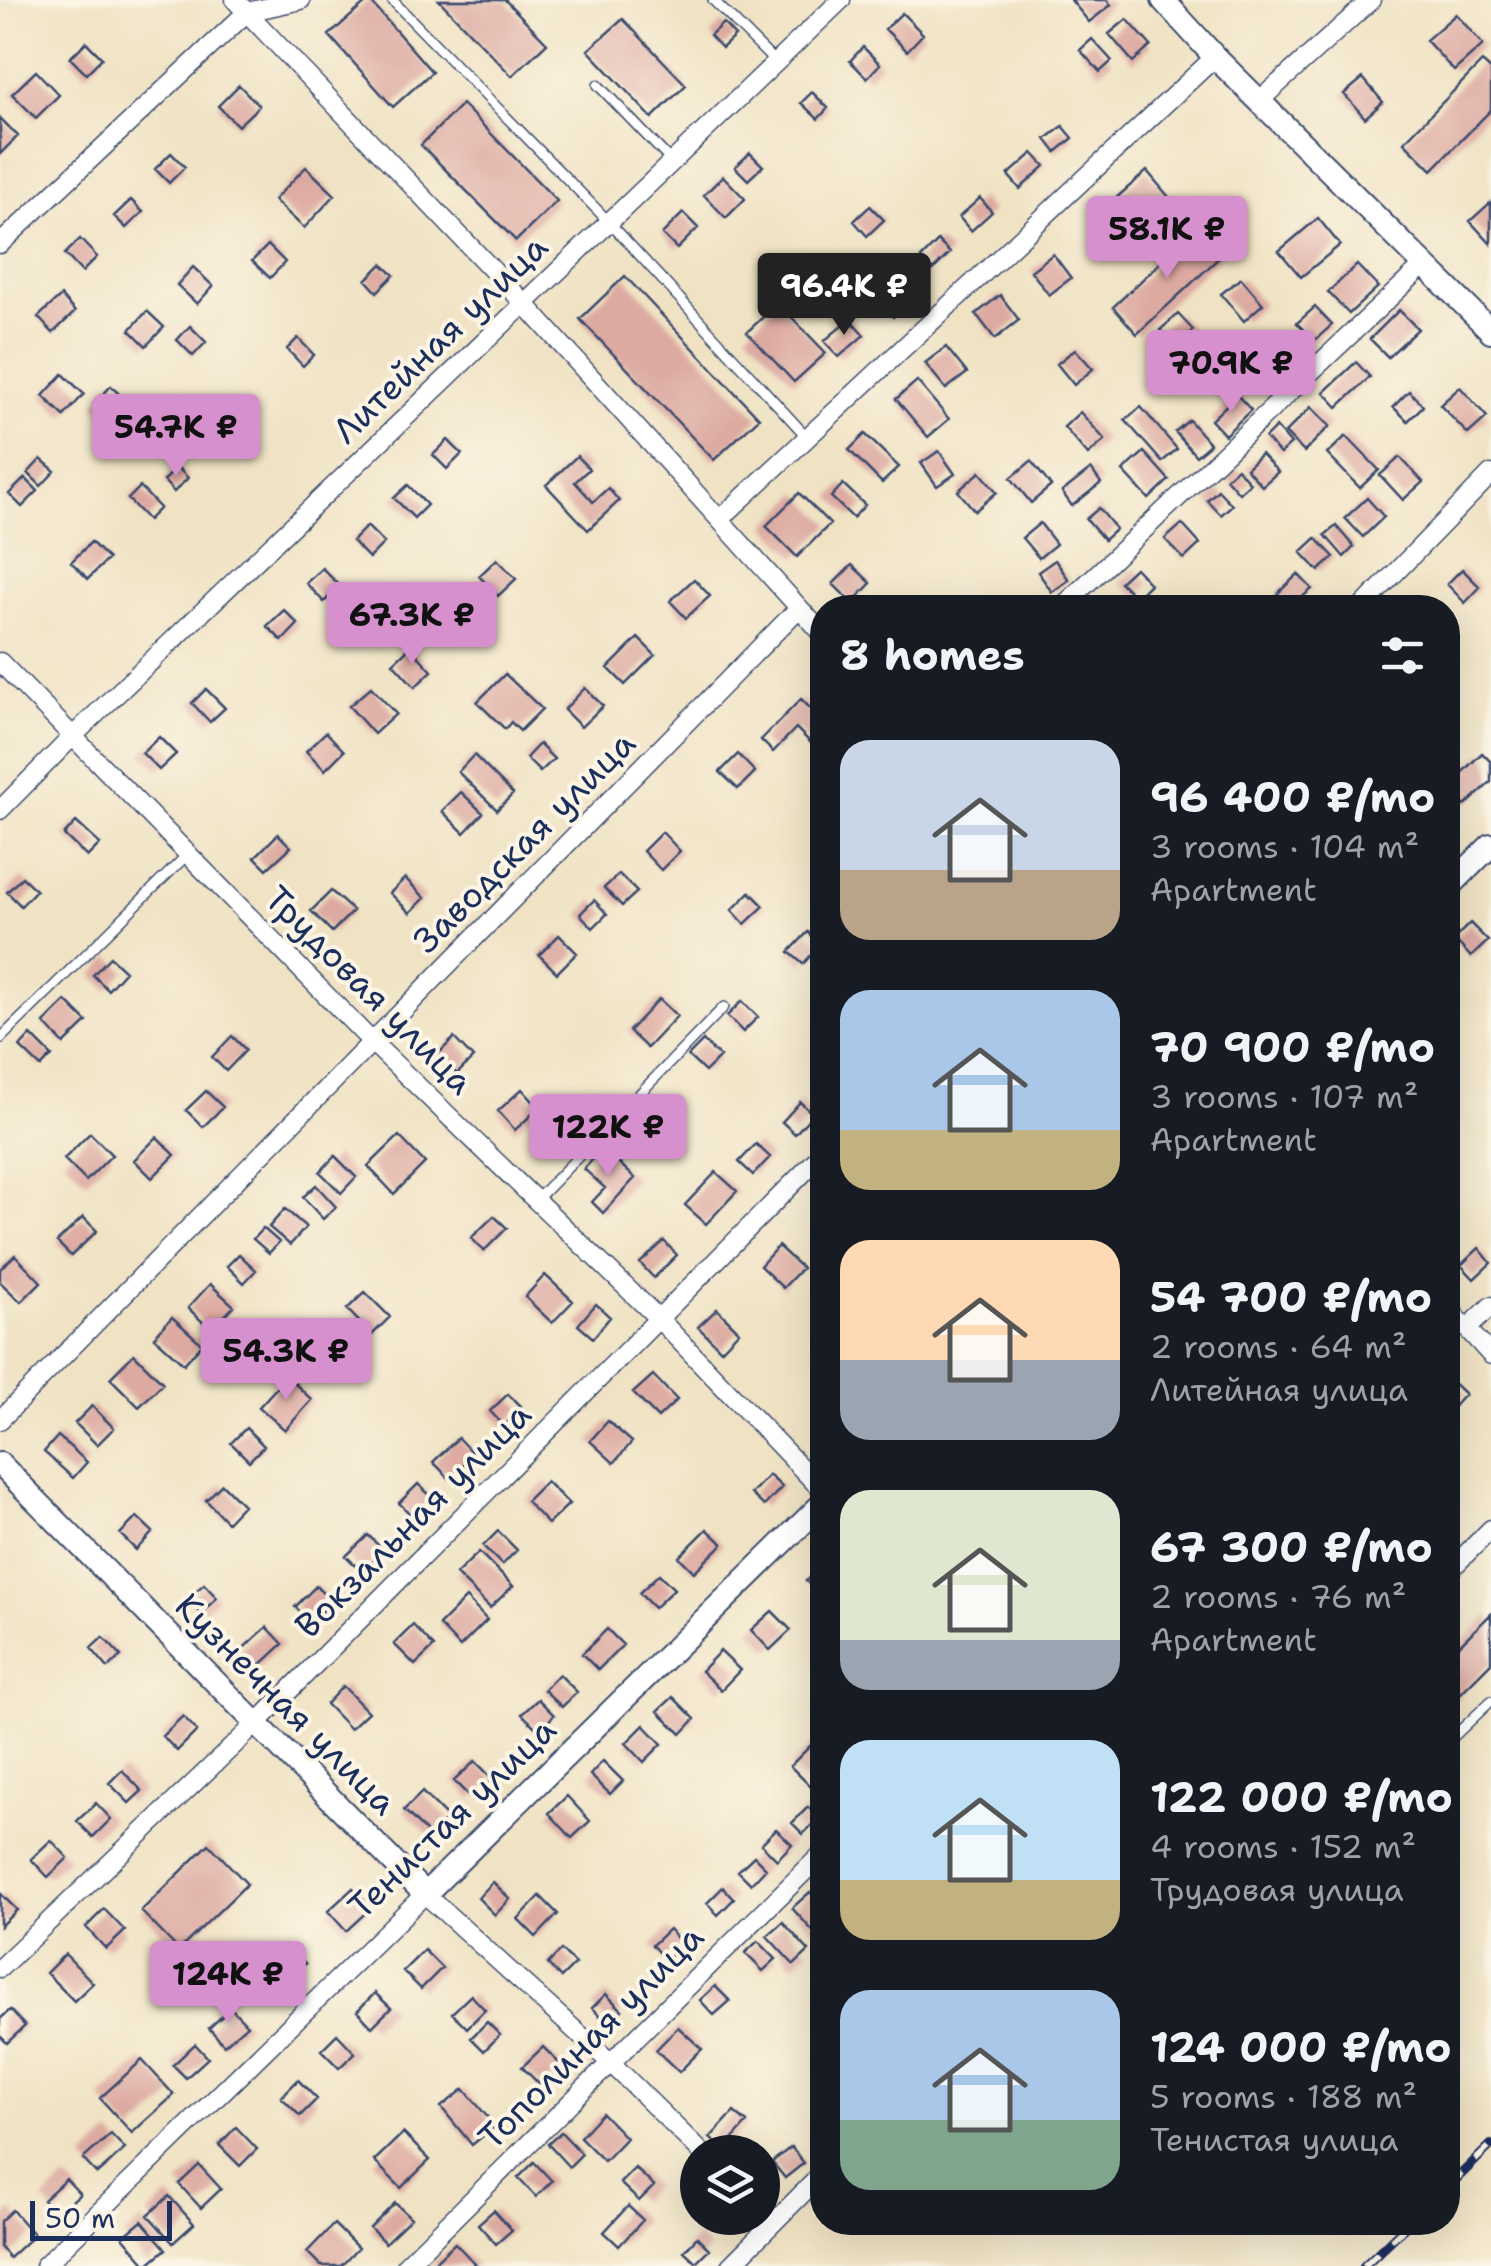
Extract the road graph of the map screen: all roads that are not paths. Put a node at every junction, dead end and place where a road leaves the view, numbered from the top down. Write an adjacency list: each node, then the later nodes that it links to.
1 (301, 0): 7 (street)
2 (392, 0): 13 (lane)
3 (714, 0): 9 (lane)
4 (841, 0): 9 (street, Литейная улица)
5 (1162, 0): 8 (street)
6 (1371, 0): 11 (street)
7 (241, 6): 14 (street); 16 (street)
8 (1215, 57): 11 (street); 18 (street)
9 (776, 63): 12 (street, Литейная улица)
10 (598, 86): 12 (lane)
11 (1259, 100): 15 (street)
12 (672, 162): 13 (street, Литейная улица)
13 (609, 222): 16 (street, Литейная улица); 18 (lane)
14 (0, 244)
15 (1424, 266): 17 (street); 21 (street)
16 (524, 304): 20 (street); 26 (street, Литейная улица)
17 (1491, 331)
18 (808, 437): 20 (street)
19 (1491, 474): 22 (street)
20 (720, 519): 23 (street)
21 (1075, 595)
22 (1374, 595)
23 (799, 608): 24 (street); 33 (street, Заводская улица)
24 (810, 620)
25 (0, 662): 26 (street, Трудовая улица)
26 (73, 736): 27 (street, Литейная улица); 29 (street, Трудовая улица)
27 (0, 810)
28 (1491, 845): 30 (street)
29 (188, 854): 32 (lane); 33 (street, Трудовая улица)
30 (1460, 876)
31 (724, 1006): 35 (lane)
32 (0, 1039)
33 (372, 1042): 35 (street, Трудовая улица); 41 (street, Заводская улица)
34 (810, 1166): 37 (street, Вокзальная улица)
35 (536, 1200): 37 (street, Трудовая улица)
36 (1491, 1306): 39 (street)
37 (659, 1318): 43 (street, Трудовая улица); 48 (street, Вокзальная улица)
38 (1460, 1321): 39 (street)
39 (1467, 1329): 40 (street)
40 (1491, 1355)
41 (0, 1420)
42 (0, 1464): 48 (street, Кузнечная улица)
43 (810, 1477)
44 (810, 1516): 51 (street, Тенистая улица)
45 (1491, 1530): 46 (street)
46 (1460, 1560)
47 (1491, 1701): 49 (lane)
48 (256, 1724): 51 (street, Кузнечная улица); 52 (street, Вокзальная улица)
49 (1460, 1731)
50 (810, 1866): 53 (street, Тополиная улица)
51 (425, 1894): 53 (street, Кузнечная улица); 58 (street, Тенистая улица)
52 (0, 1968)
53 (610, 2063): 54 (street, Кузнечная улица); 59 (street, Тополиная улица)
54 (684, 2135)
55 (810, 2184): 56 (street)
56 (780, 2208)
57 (755, 2235): 60 (street)
58 (44, 2266)
59 (406, 2266)
60 (730, 2266)

